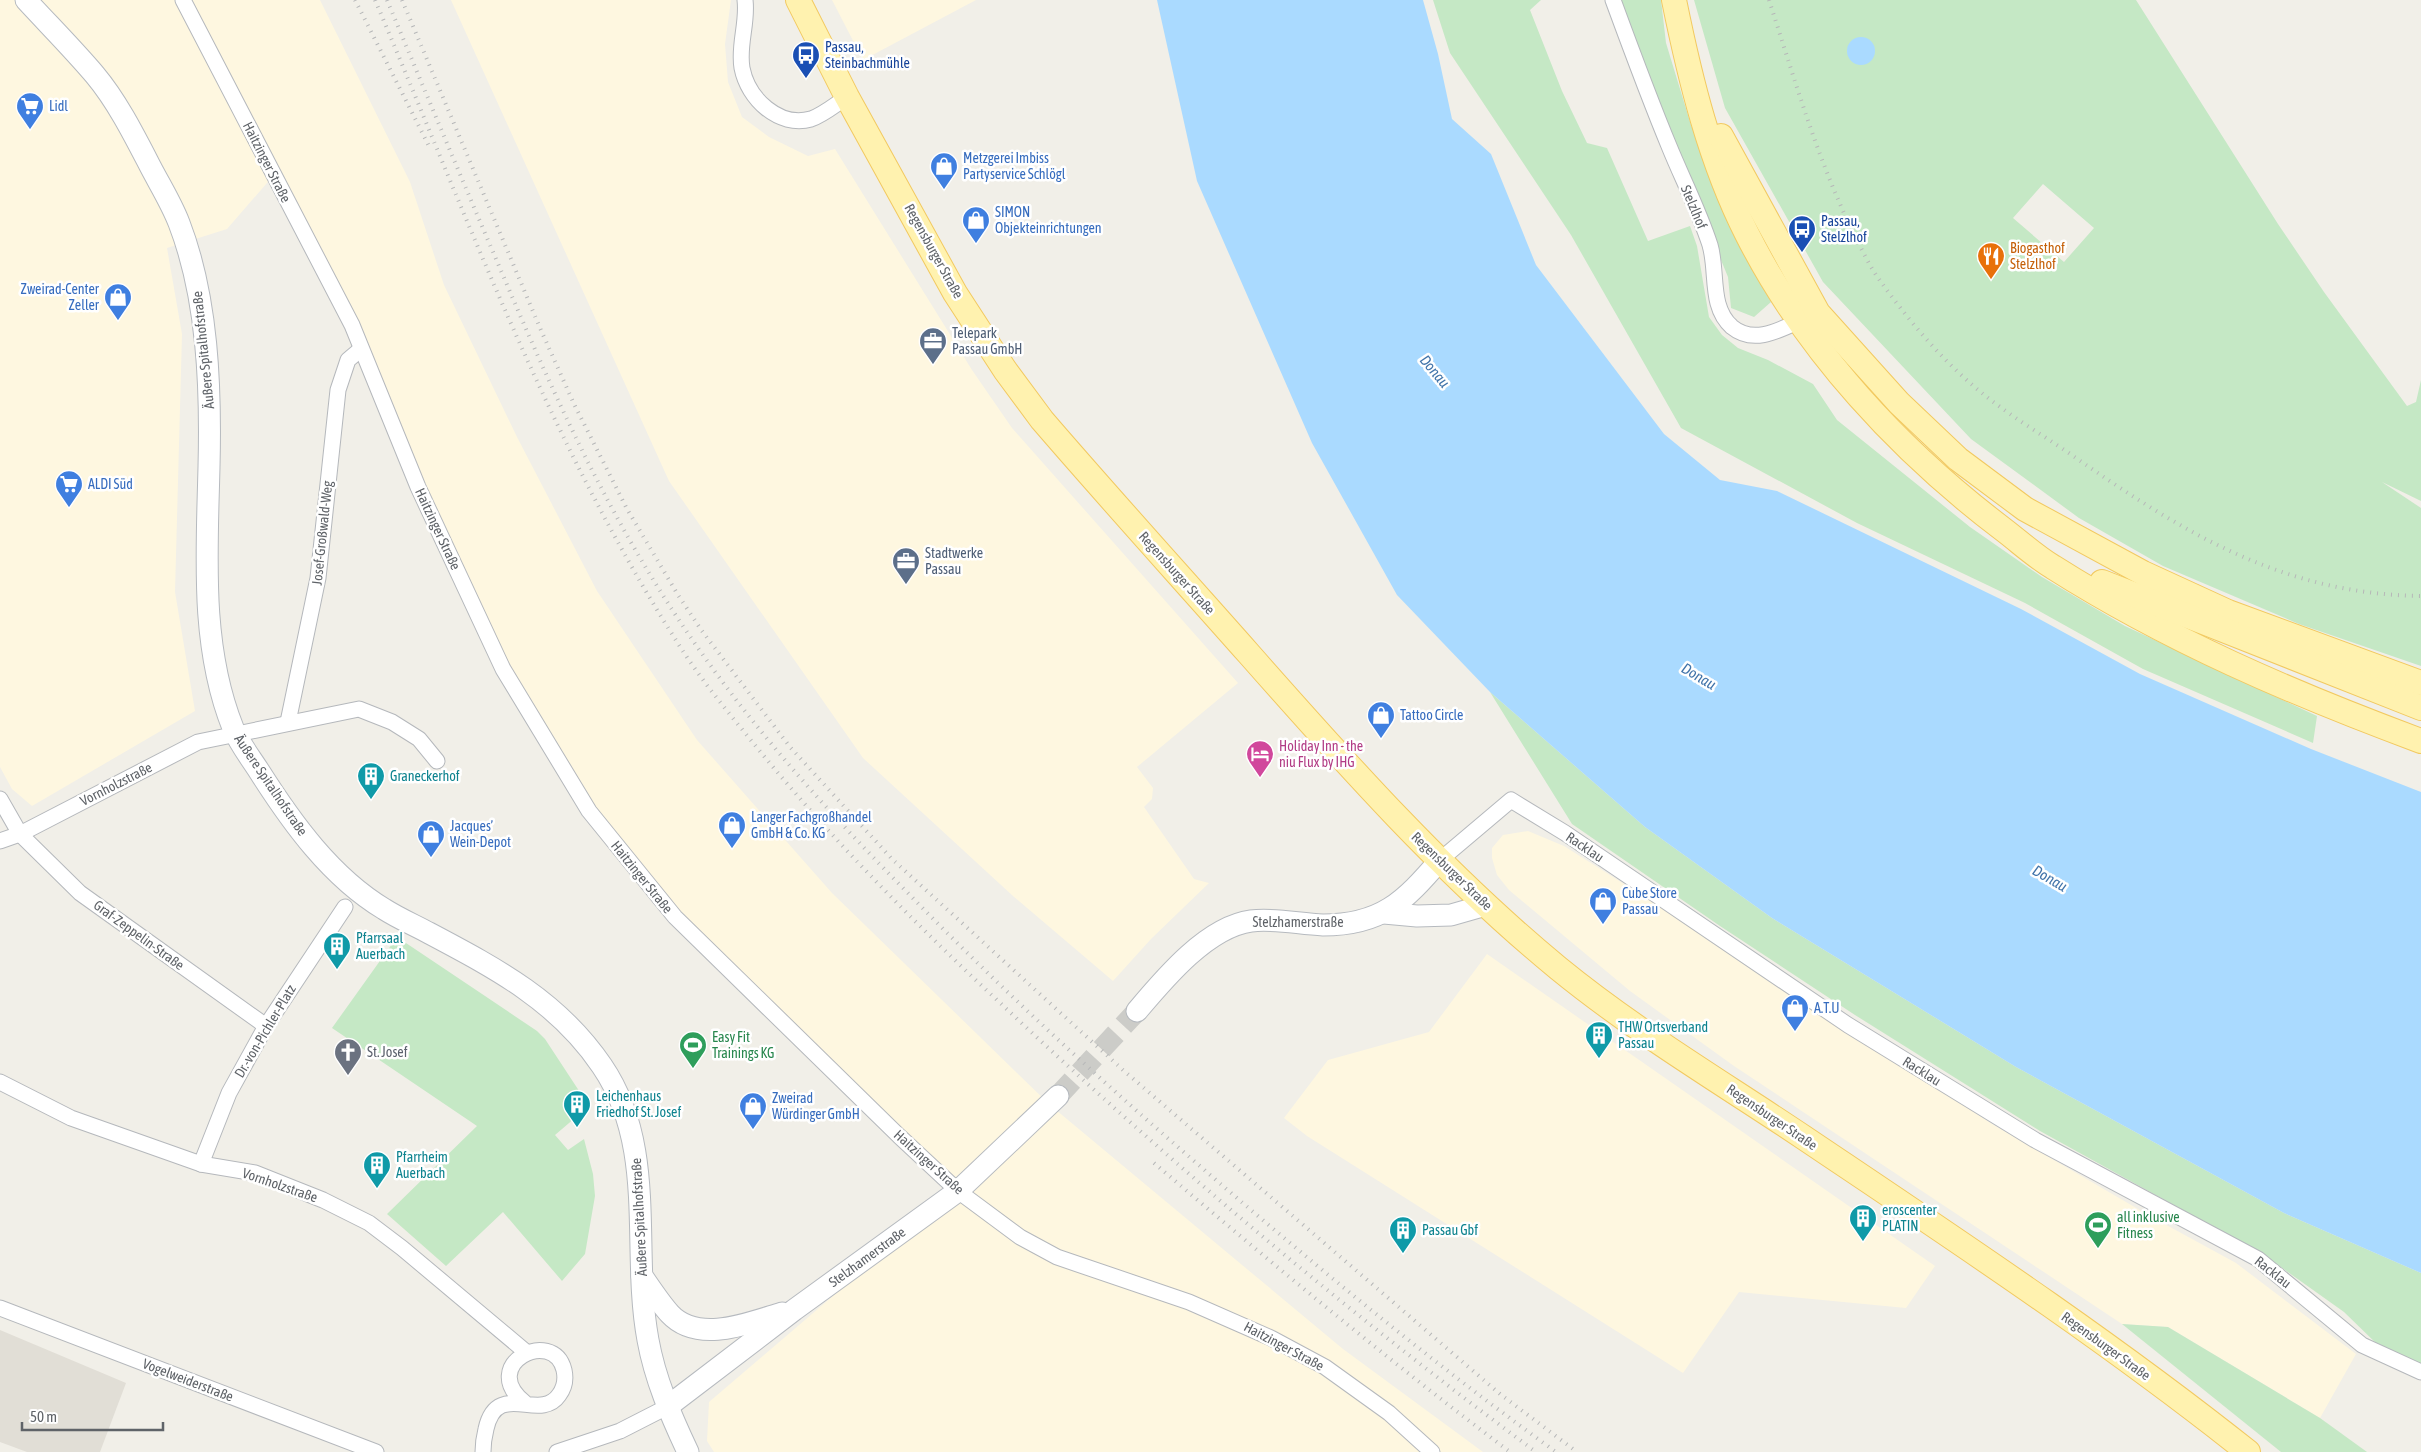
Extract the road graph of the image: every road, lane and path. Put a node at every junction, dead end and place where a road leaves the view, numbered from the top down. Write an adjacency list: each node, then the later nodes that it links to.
1 (26, 0): 16 (street, Äußere Spitalhofstraße)
2 (183, 0): 9 (street, Haitzinger Straße)
3 (745, 0): 7 (street)
4 (798, 0): 7 (main road, Regensburger Straße)
5 (1613, 0): 8 (street, Stelzlhof)
6 (1674, 0): 8 (main road)
7 (847, 97): 22 (main road, Regensburger Straße)
8 (1808, 317): 10 (main road); 11 (main road)
9 (361, 349): 15 (street, Josef-Großwald-Weg); 31 (street, Haitzinger Straße)
10 (2030, 550): 14 (main road); 17 (main road)
11 (2372, 665): 12 (main road); 13 (main road)
12 (2421, 678)
13 (2421, 683)
14 (2421, 708)
15 (288, 722): 16 (street); 18 (street)
16 (235, 734): 20 (street, Vornholzstraße); 32 (street, Äußere Spitalhofstraße)
17 (2421, 741)
18 (436, 761)
19 (0, 799): 20 (street, Graf-Zeppelin-Straße)
20 (20, 834): 21 (street, Vornholzstraße); 27 (street, Graf-Zeppelin-Straße)
21 (0, 841)
22 (1440, 860): 23 (main road, Regensburger Straße); 25 (street, Stelzhamerstraße); 36 (street, Racklau)
23 (1486, 905): 25 (street); 44 (main road, Regensburger Straße)
24 (345, 907): 27 (street, Dr.-von-Pichler-Platz)
25 (1384, 913): 26 (street, Stelzhamerstraße)
26 (1137, 1011)
27 (266, 1026): 30 (street, Dr.-von-Pichler-Platz)
28 (0, 1082): 30 (street, Vornholzstraße)
29 (1058, 1096): 31 (street, Stelzhamerstraße)
30 (201, 1164): 35 (street, Vornholzstraße)
31 (958, 1190): 34 (street, Stelzhamerstraße); 43 (street, Haitzinger Straße)
32 (642, 1276): 34 (street); 38 (street, Äußere Spitalhofstraße)
33 (0, 1308): 39 (street, Vogelweiderstraße)
34 (794, 1310): 38 (street, Stelzhamerstraße)
35 (526, 1352): 37 (street); 37 (street)
36 (2421, 1372)
37 (525, 1403): 40 (street)
38 (667, 1407): 41 (street); 42 (street, Äußere Spitalhofstraße)
39 (376, 1452)
40 (483, 1452)
41 (557, 1452)
42 (688, 1452)
43 (1432, 1452)
44 (2248, 1452)

